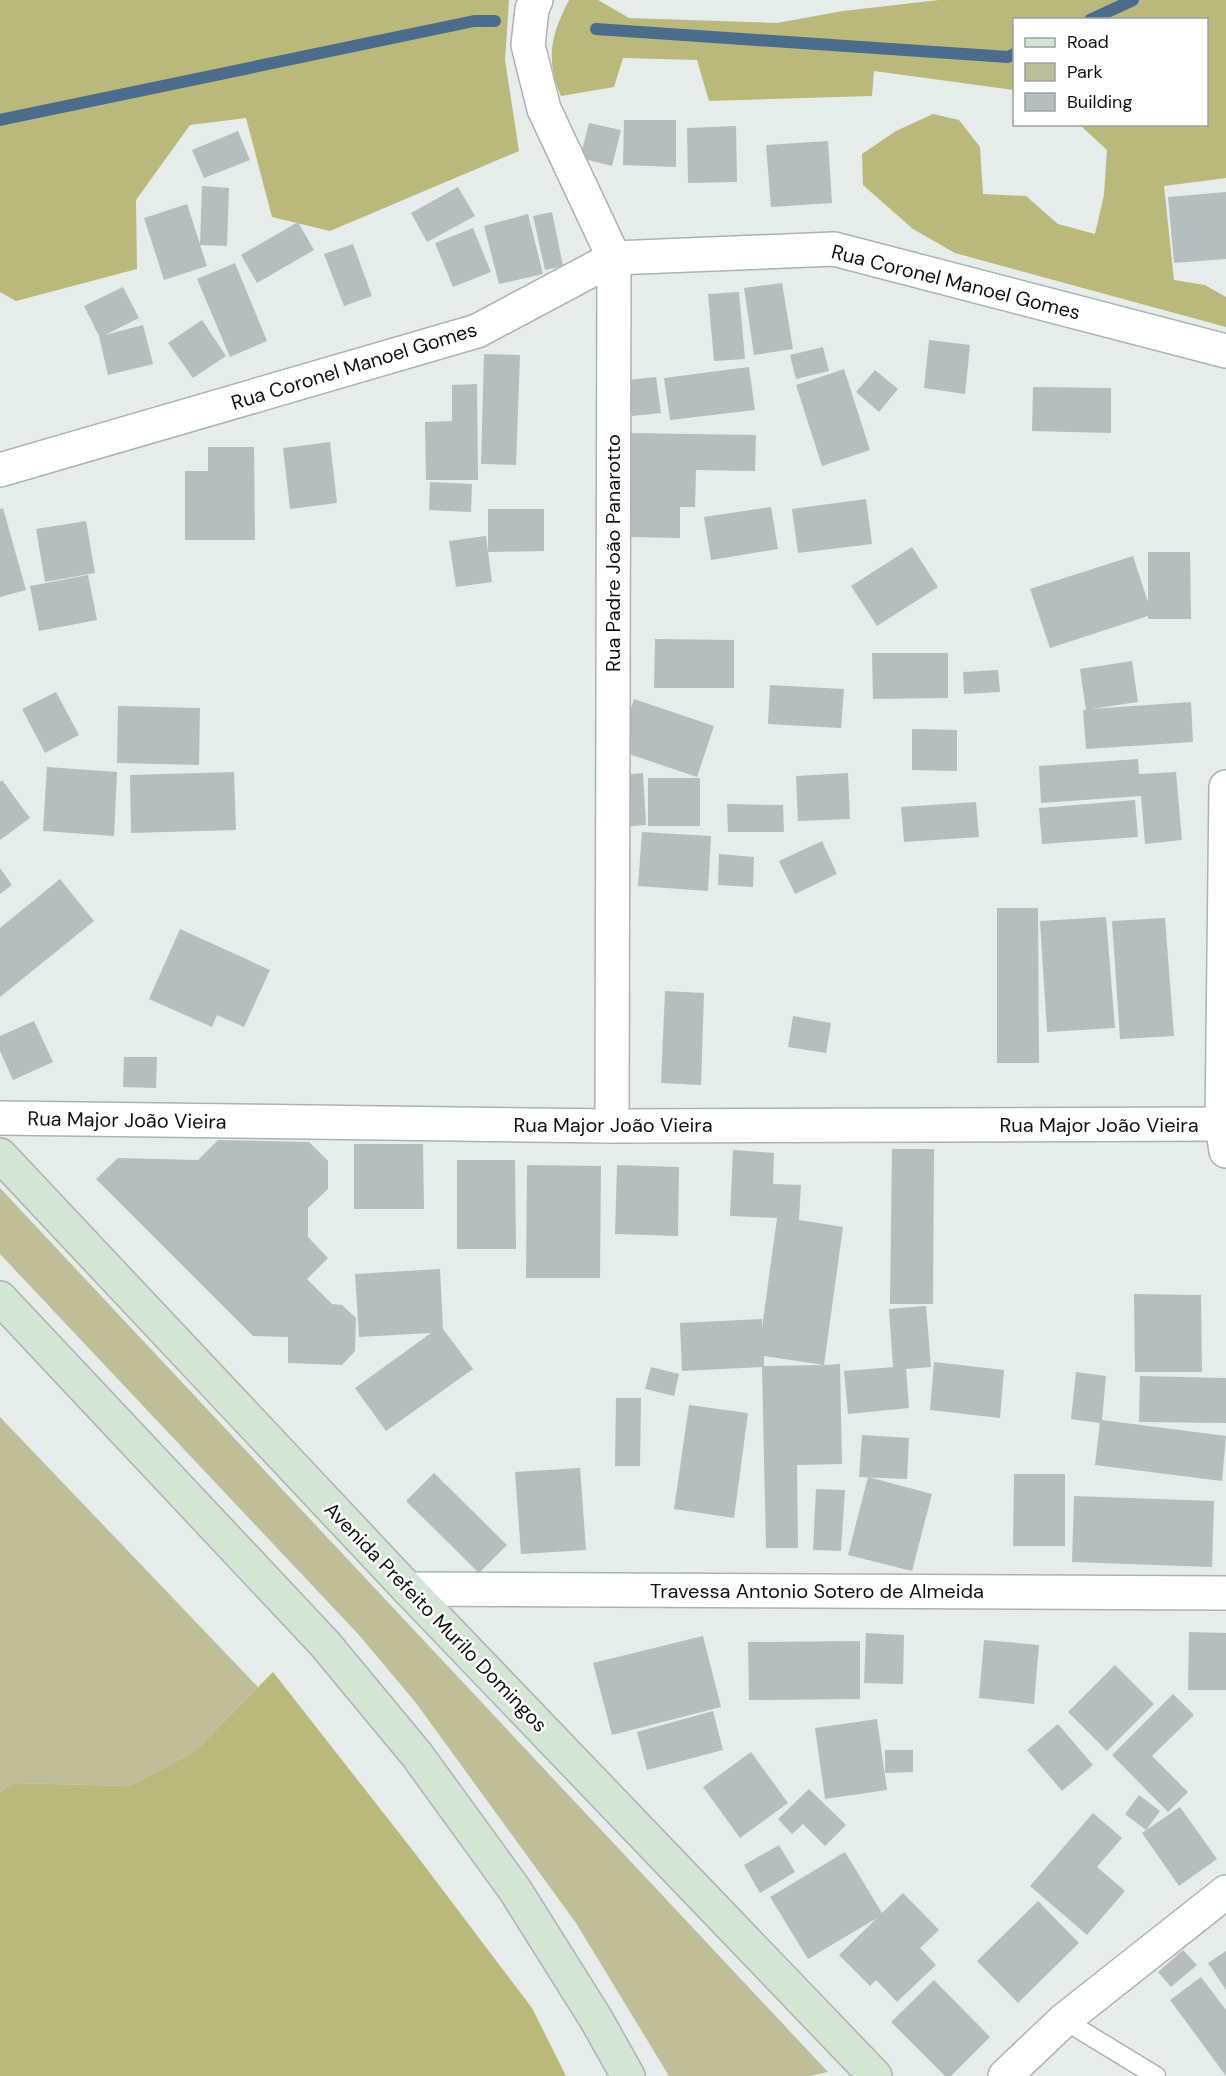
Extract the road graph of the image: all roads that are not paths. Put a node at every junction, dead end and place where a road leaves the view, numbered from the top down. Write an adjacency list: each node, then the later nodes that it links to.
1 (536, 0): 2 (street, Rua Padre João Panarotto)
2 (614, 258): 3 (street, Rua Coronel Manoel Gomes); 4 (street, Rua Coronel Manoel Gomes); 7 (street, Rua Padre João Panarotto)
3 (1226, 351)
4 (0, 470)
5 (1226, 787): 8 (street)
6 (0, 1118): 7 (street, Rua Major João Vieira)
7 (612, 1126): 8 (street, Rua Major João Vieira)
8 (1225, 1133)
9 (0, 1155): 11 (main road, Avenida Prefeito Murilo Domingos)
10 (0, 1298): 15 (main road)
11 (408, 1589): 12 (street, Travessa Antonio Sotero de Almeida); 16 (main road, Avenida Prefeito Murilo Domingos)
12 (1226, 1593)
13 (1226, 1892): 14 (street)
14 (1064, 2020): 17 (street); 18 (lane)
15 (628, 2076)
16 (875, 2076)
17 (1005, 2076)
18 (1156, 2076)

